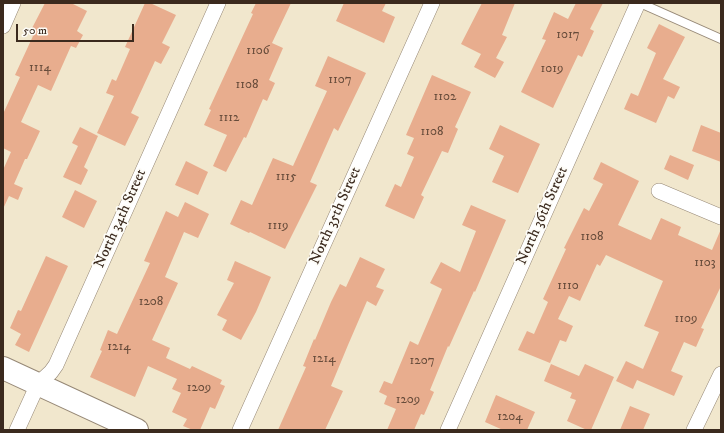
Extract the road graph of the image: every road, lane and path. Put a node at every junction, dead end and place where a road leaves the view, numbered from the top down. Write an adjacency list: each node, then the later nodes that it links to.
1 (13, 3): 5 (street)
2 (218, 3): 11 (street, North 34th Street)
3 (432, 3): 14 (street, North 35th Street)
4 (639, 3): 6 (lane); 15 (street, North 36th Street)
5 (3, 26)
6 (721, 39)
7 (659, 191): 8 (street)
8 (721, 217)
9 (3, 368): 11 (street)
10 (721, 374): 16 (street)
11 (38, 384): 12 (street, North 34th Street); 13 (street)
12 (17, 430)
13 (137, 430)
14 (240, 430)
15 (448, 430)
16 (694, 430)

